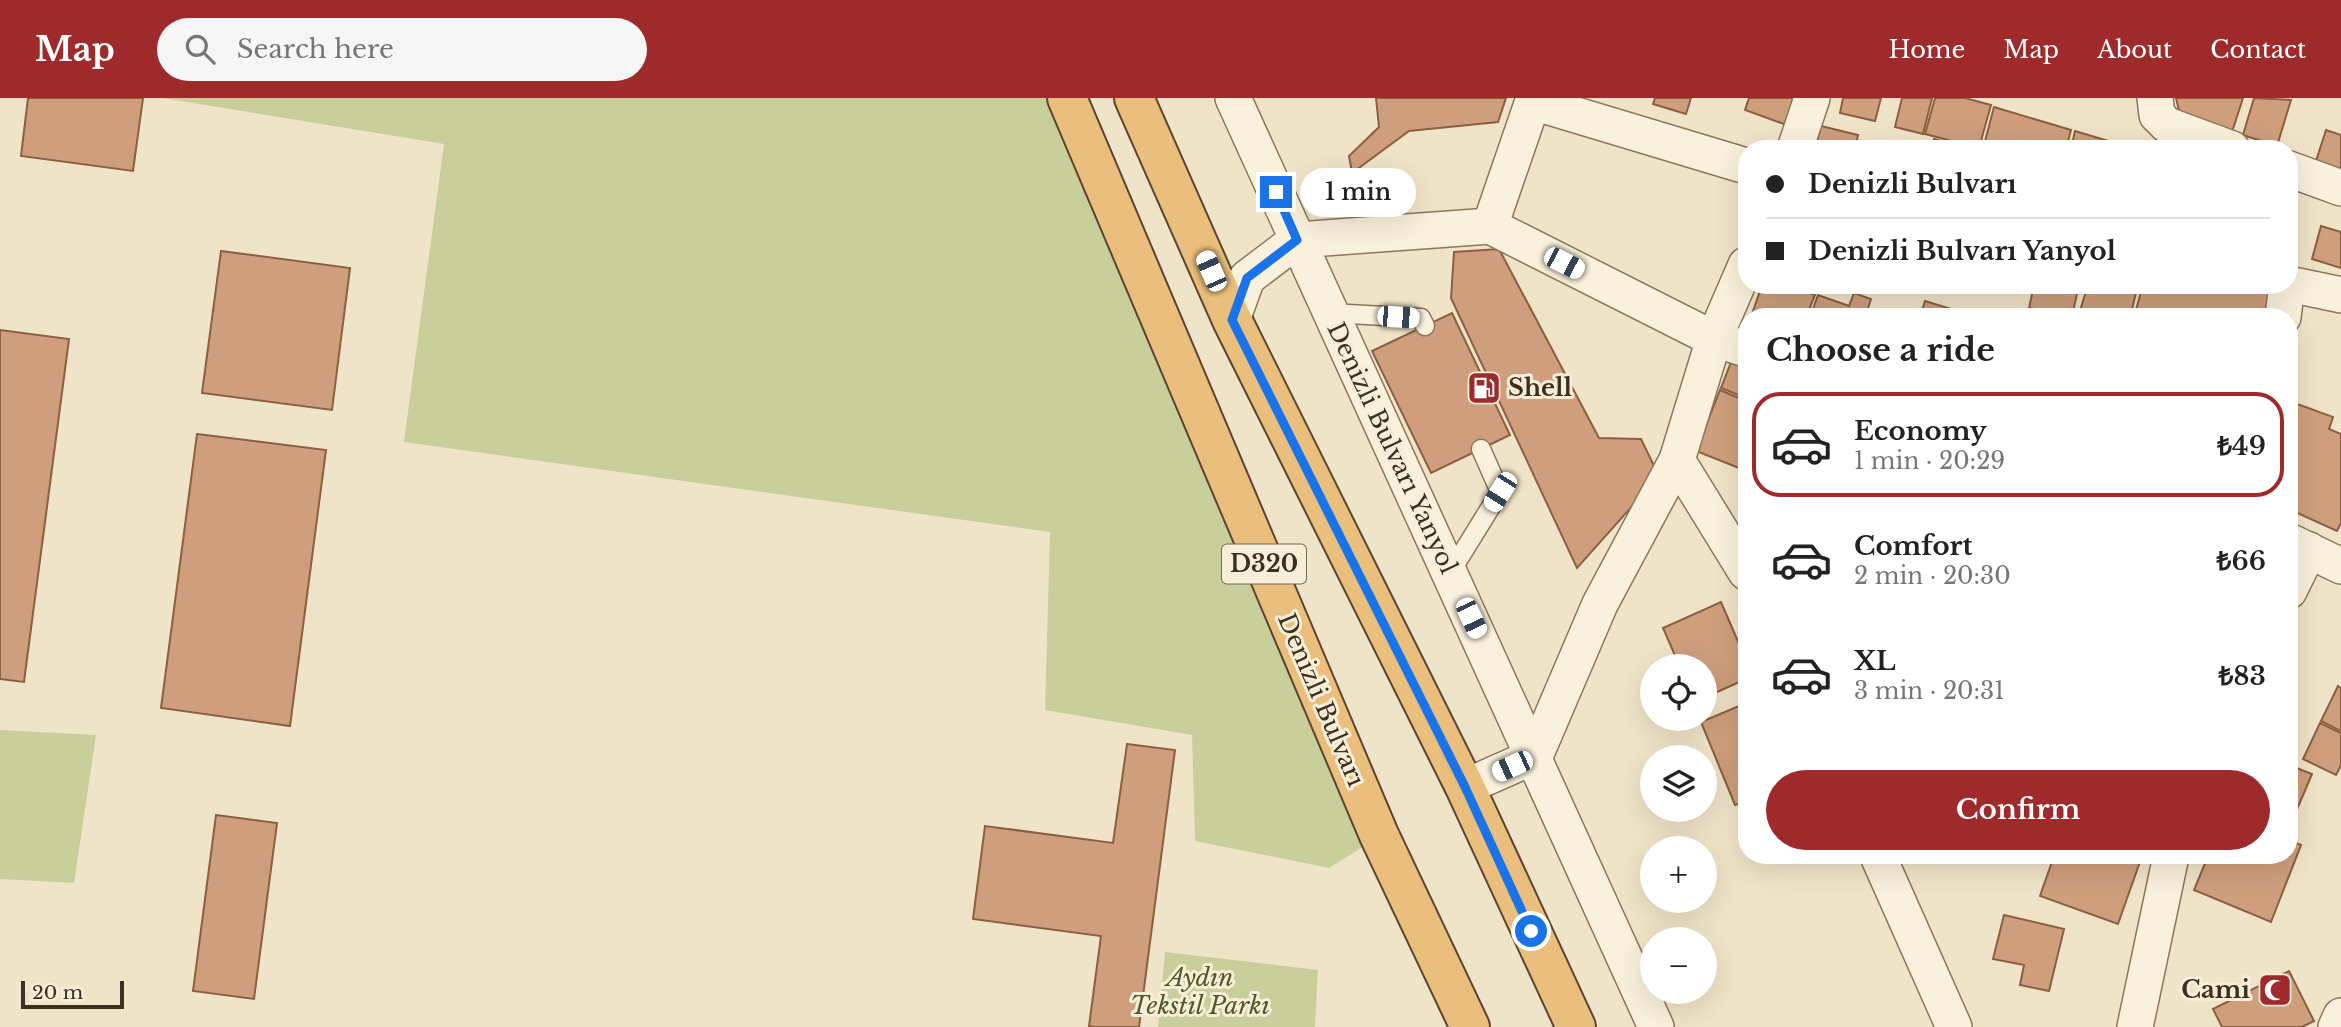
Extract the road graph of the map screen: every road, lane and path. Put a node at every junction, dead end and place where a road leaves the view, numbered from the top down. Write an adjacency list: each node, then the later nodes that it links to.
1 (1067, 98): 33 (highway, Denizli Bulvarı / D320)
2 (1135, 98): 18 (highway, D320)
3 (1233, 98): 13 (street, Denizli Bulvarı Yanyol)
4 (1812, 98): 7 (street)
5 (2155, 98): 8 (street)
6 (1533, 100): 9 (street); 12 (street)
7 (1798, 140)
8 (2208, 140)
9 (1738, 164)
10 (2298, 172): 11 (street)
11 (2341, 188)
12 (1490, 226): 13 (street); 20 (street)
13 (1297, 240): 17 (street, Denizli Bulvarı Yanyol); 18 (street)
14 (1738, 284): 20 (street)
15 (2298, 287): 16 (street)
16 (2341, 295)
17 (1330, 313): 19 (lane); 27 (street, Denizli Bulvarı Yanyol)
18 (1232, 320): 29 (highway, D320)
19 (1425, 326)
20 (1714, 339): 21 (street); 23 (street)
21 (1738, 346)
22 (1480, 449): 27 (lane)
23 (1677, 460): 25 (street); 28 (street)
24 (2299, 546): 26 (street)
25 (1738, 559)
26 (2341, 566)
27 (1450, 573): 28 (street, Denizli Bulvarı Yanyol)
28 (1535, 755): 29 (street); 35 (street, Denizli Bulvarı Yanyol)
29 (1465, 787): 34 (highway, D320)
30 (1890, 864): 36 (street)
31 (2169, 864): 37 (street)
32 (2341, 1016): 38 (street)
33 (1470, 1027)
34 (1576, 1027)
35 (1656, 1027)
36 (1954, 1027)
37 (2135, 1027)
38 (2336, 1027)

